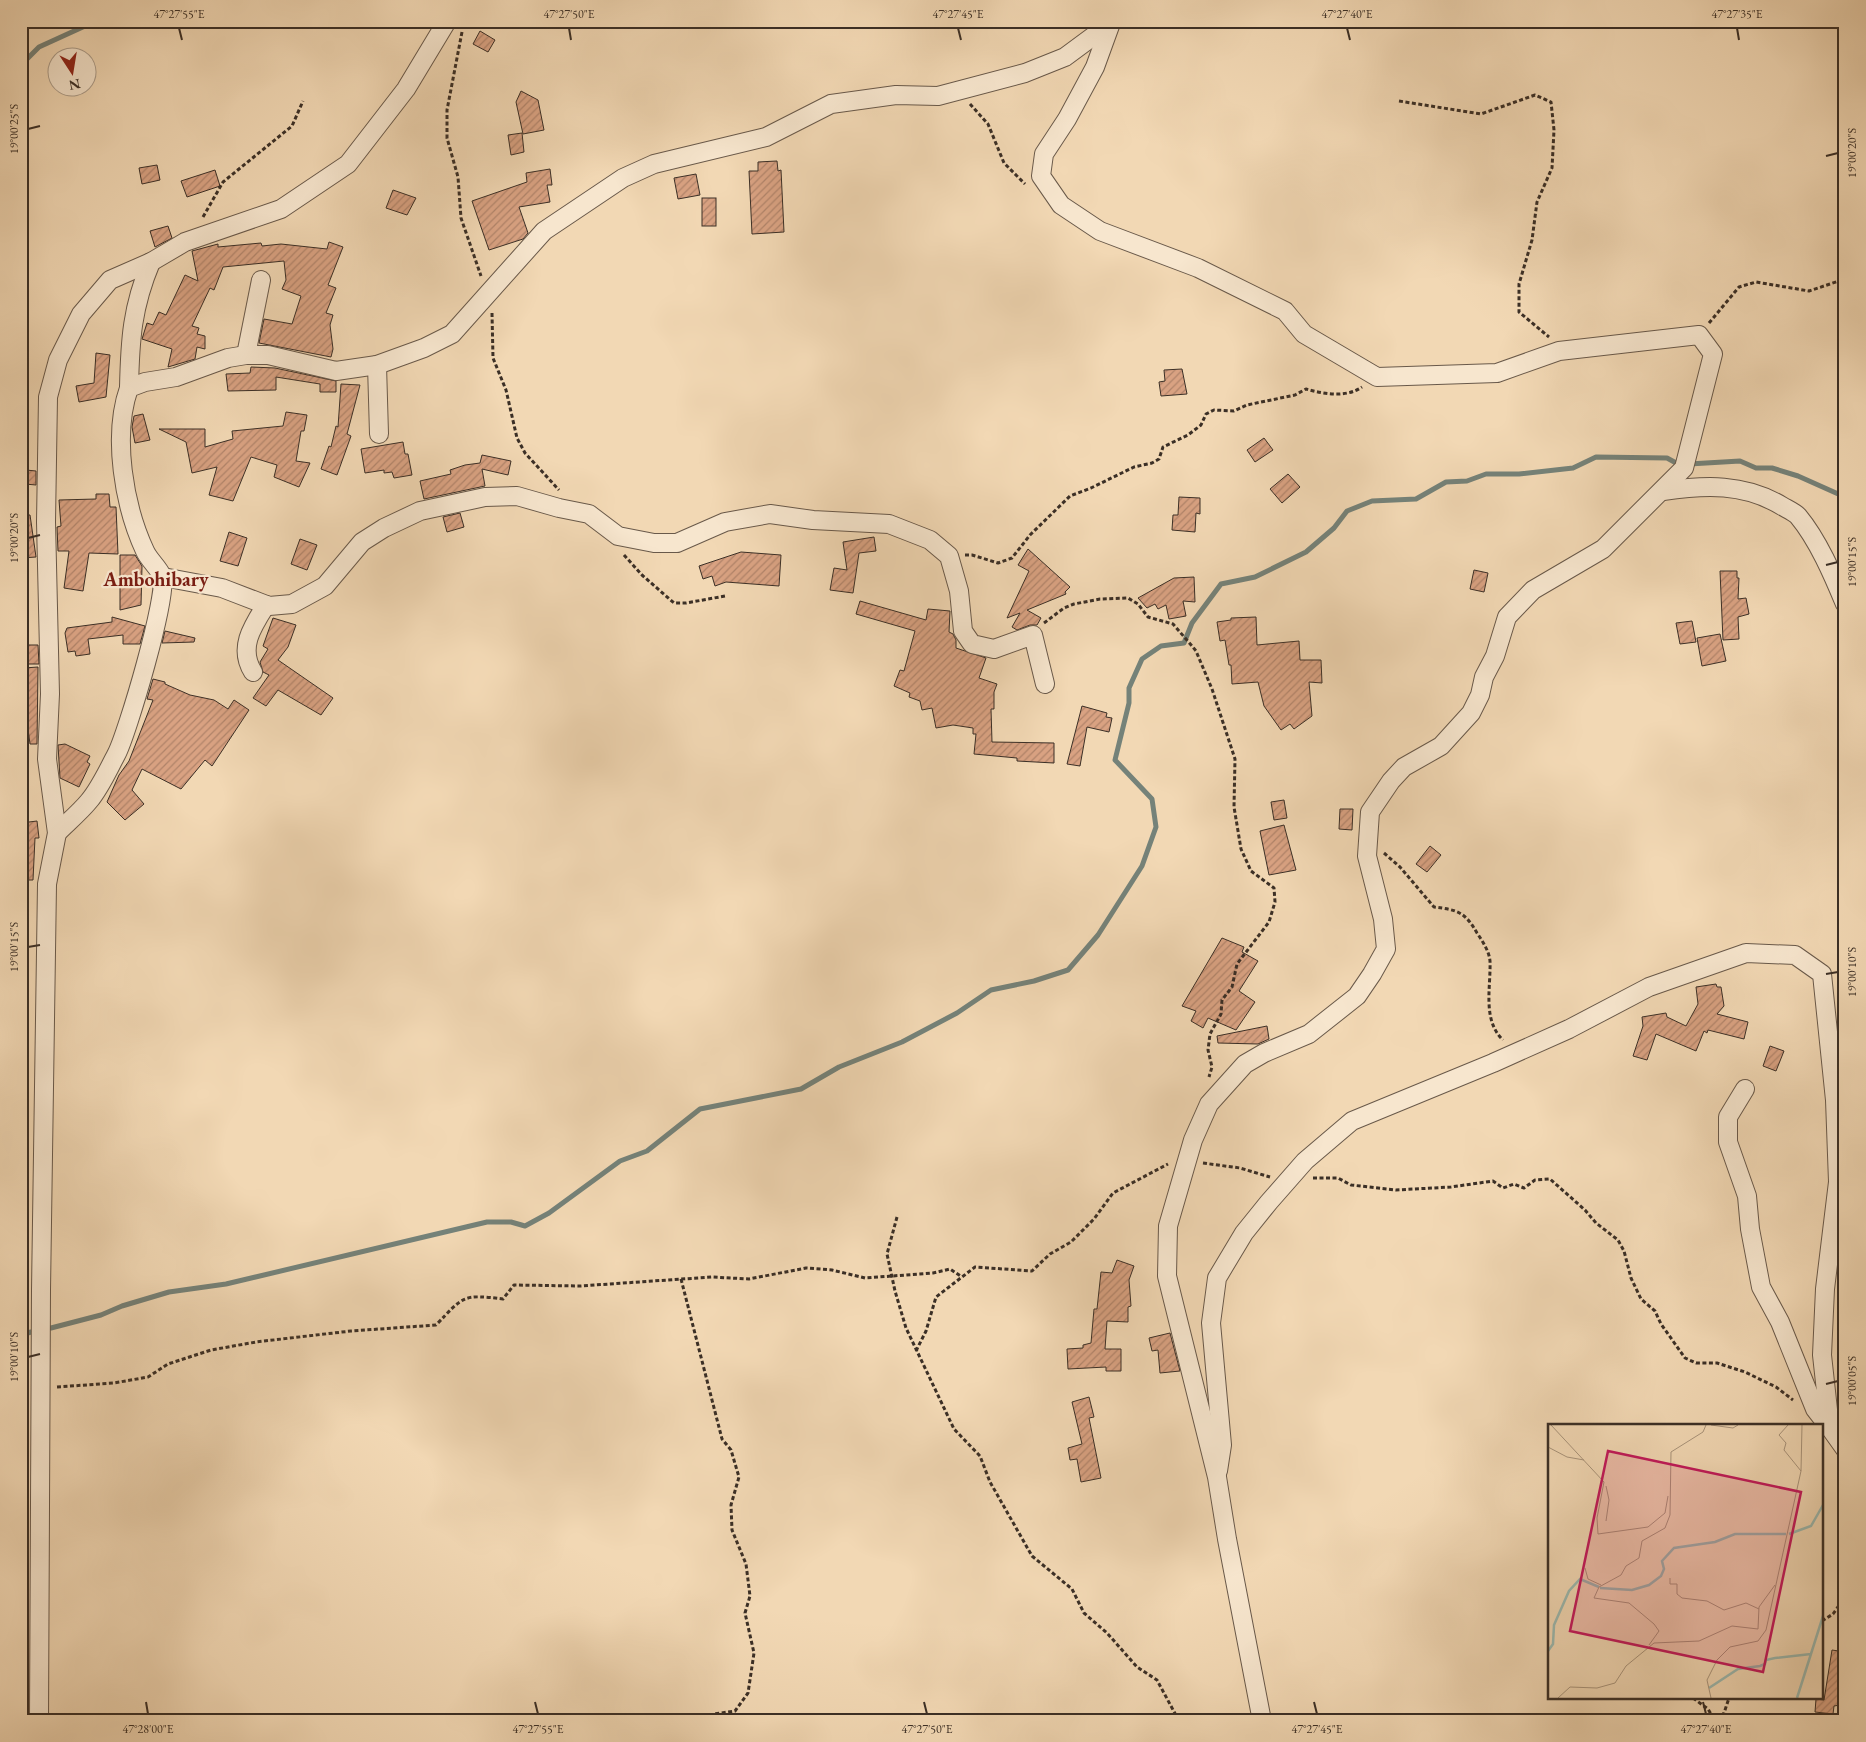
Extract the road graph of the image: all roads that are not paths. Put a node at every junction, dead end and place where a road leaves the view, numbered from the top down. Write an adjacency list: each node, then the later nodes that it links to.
1 (1112, 22): 6 (street); 9 (street)
2 (454, 25): 3 (street)
3 (151, 262): 7 (street); 15 (street)
4 (261, 280): 5 (street)
5 (246, 355): 6 (street); 7 (street)
6 (377, 364): 8 (street)
7 (129, 388): 10 (street)
8 (379, 434)
9 (1663, 491): 11 (street); 19 (street)
10 (163, 577): 12 (street); 15 (street)
11 (1845, 604)
12 (266, 605): 13 (street); 14 (street)
13 (253, 672)
14 (1045, 684)
15 (57, 833): 20 (street)
16 (1745, 1089): 17 (street)
17 (1830, 1428): 18 (street); 19 (street)
18 (1845, 1449)
19 (1217, 1477): 21 (street)
20 (39, 1721)
21 (1262, 1721)

